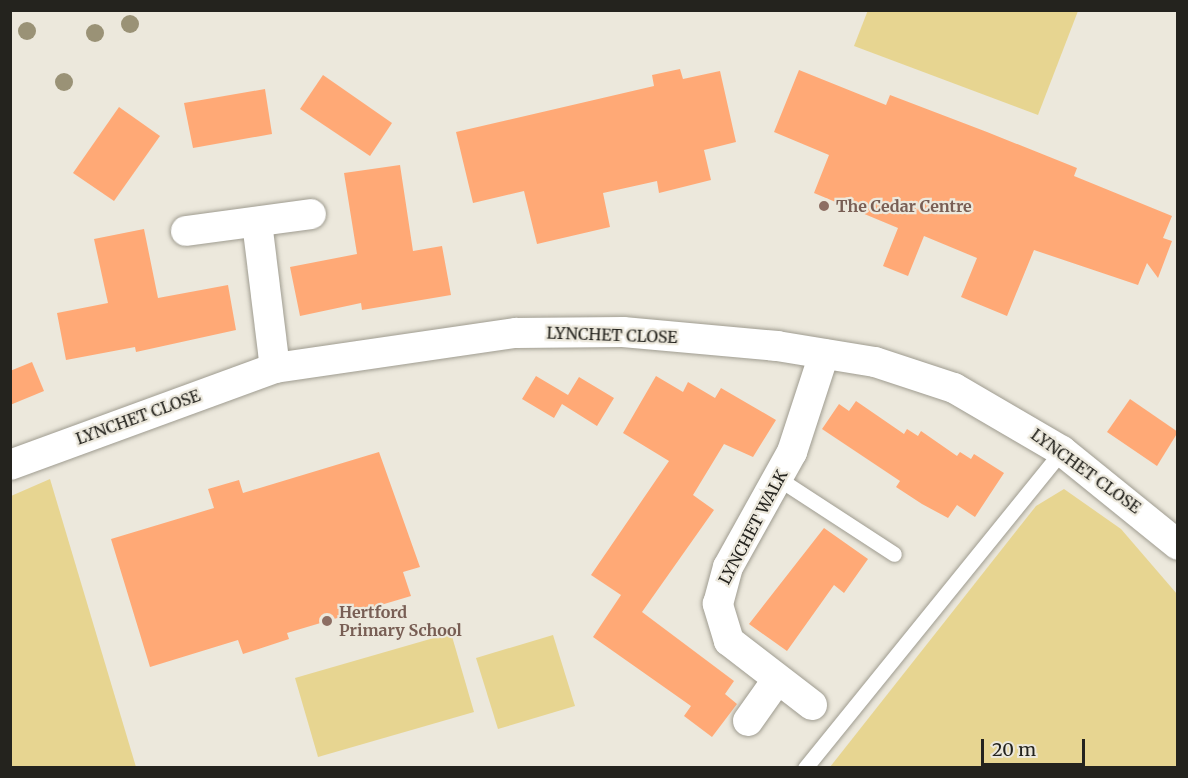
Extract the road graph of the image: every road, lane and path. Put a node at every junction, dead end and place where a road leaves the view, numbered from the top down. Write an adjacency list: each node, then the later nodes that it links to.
1 (311, 214): 2 (street)
2 (257, 222): 3 (street); 5 (street)
3 (186, 231)
4 (824, 354): 5 (street, LYNCHET CLOSE); 6 (street, LYNCHET CLOSE); 8 (street, LYNCHET WALK)
5 (275, 368): 7 (street, LYNCHET CLOSE)
6 (1062, 452): 9 (street, LYNCHET CLOSE); 14 (lane)
7 (10, 465)
8 (779, 479): 10 (lane); 11 (street, LYNCHET WALK)
9 (1178, 545)
10 (894, 555)
11 (777, 680): 12 (street, LYNCHET WALK); 13 (street)
12 (812, 705)
13 (748, 721)
14 (806, 768)

